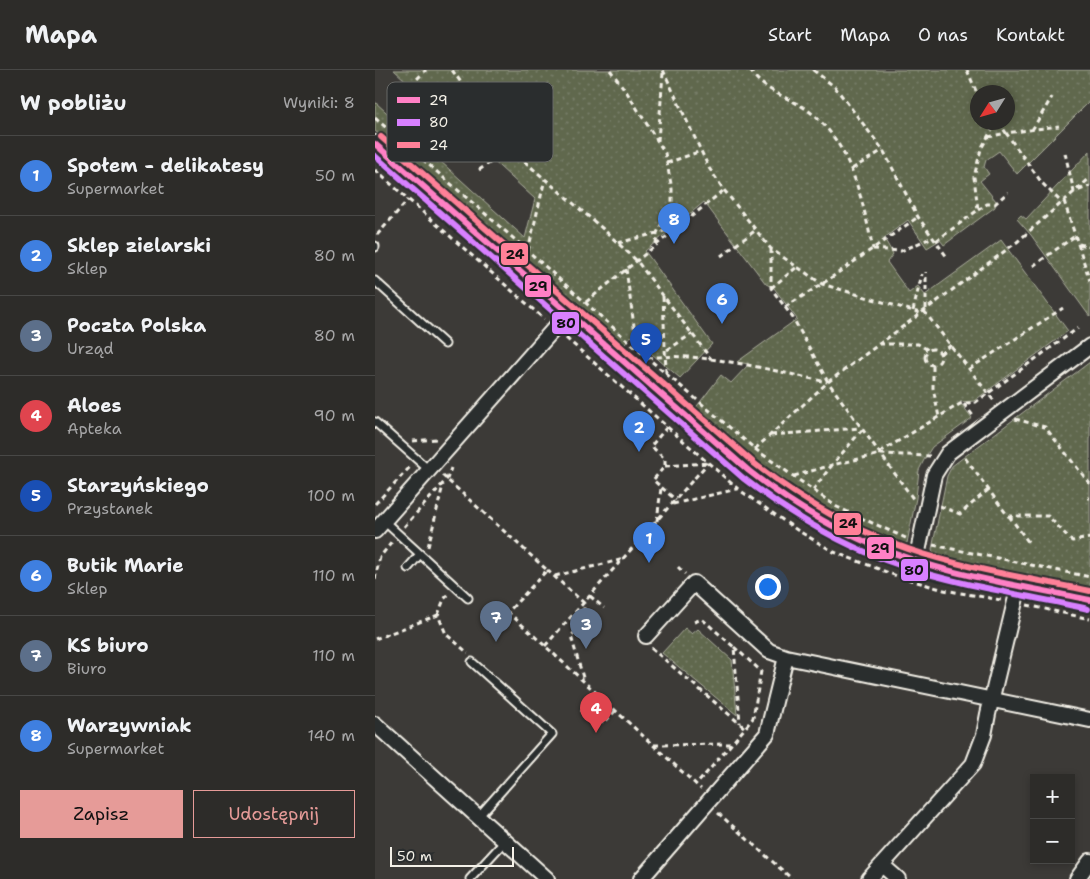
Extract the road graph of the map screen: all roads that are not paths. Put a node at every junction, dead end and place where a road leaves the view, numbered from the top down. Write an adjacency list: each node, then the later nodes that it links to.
1 (375, 144): 2 (street)
2 (387, 155)
3 (396, 162): 5 (street)
4 (375, 280): 6 (lane)
5 (568, 313): 9 (street); 12 (street)
6 (445, 344)
7 (1090, 346): 12 (street)
8 (375, 422): 9 (lane)
9 (431, 468): 10 (street)
10 (379, 526): 11 (lane)
11 (423, 557): 13 (lane); 15 (lane)
12 (916, 561): 14 (street)
13 (408, 568)
14 (1019, 585): 16 (street); 20 (street)
15 (469, 598)
16 (1090, 600)
17 (648, 641): 18 (street)
18 (786, 657): 20 (street); 29 (street)
19 (472, 662): 23 (lane)
20 (992, 699): 21 (street); 26 (street)
21 (1090, 720)
22 (375, 724): 23 (street)
23 (478, 817): 24 (street)
24 (505, 841): 27 (street); 28 (lane)
25 (1090, 861): 32 (street)
26 (882, 865): 30 (street); 31 (street)
27 (543, 878)
28 (470, 879)
29 (641, 879)
30 (869, 879)
31 (898, 879)
32 (1077, 879)

